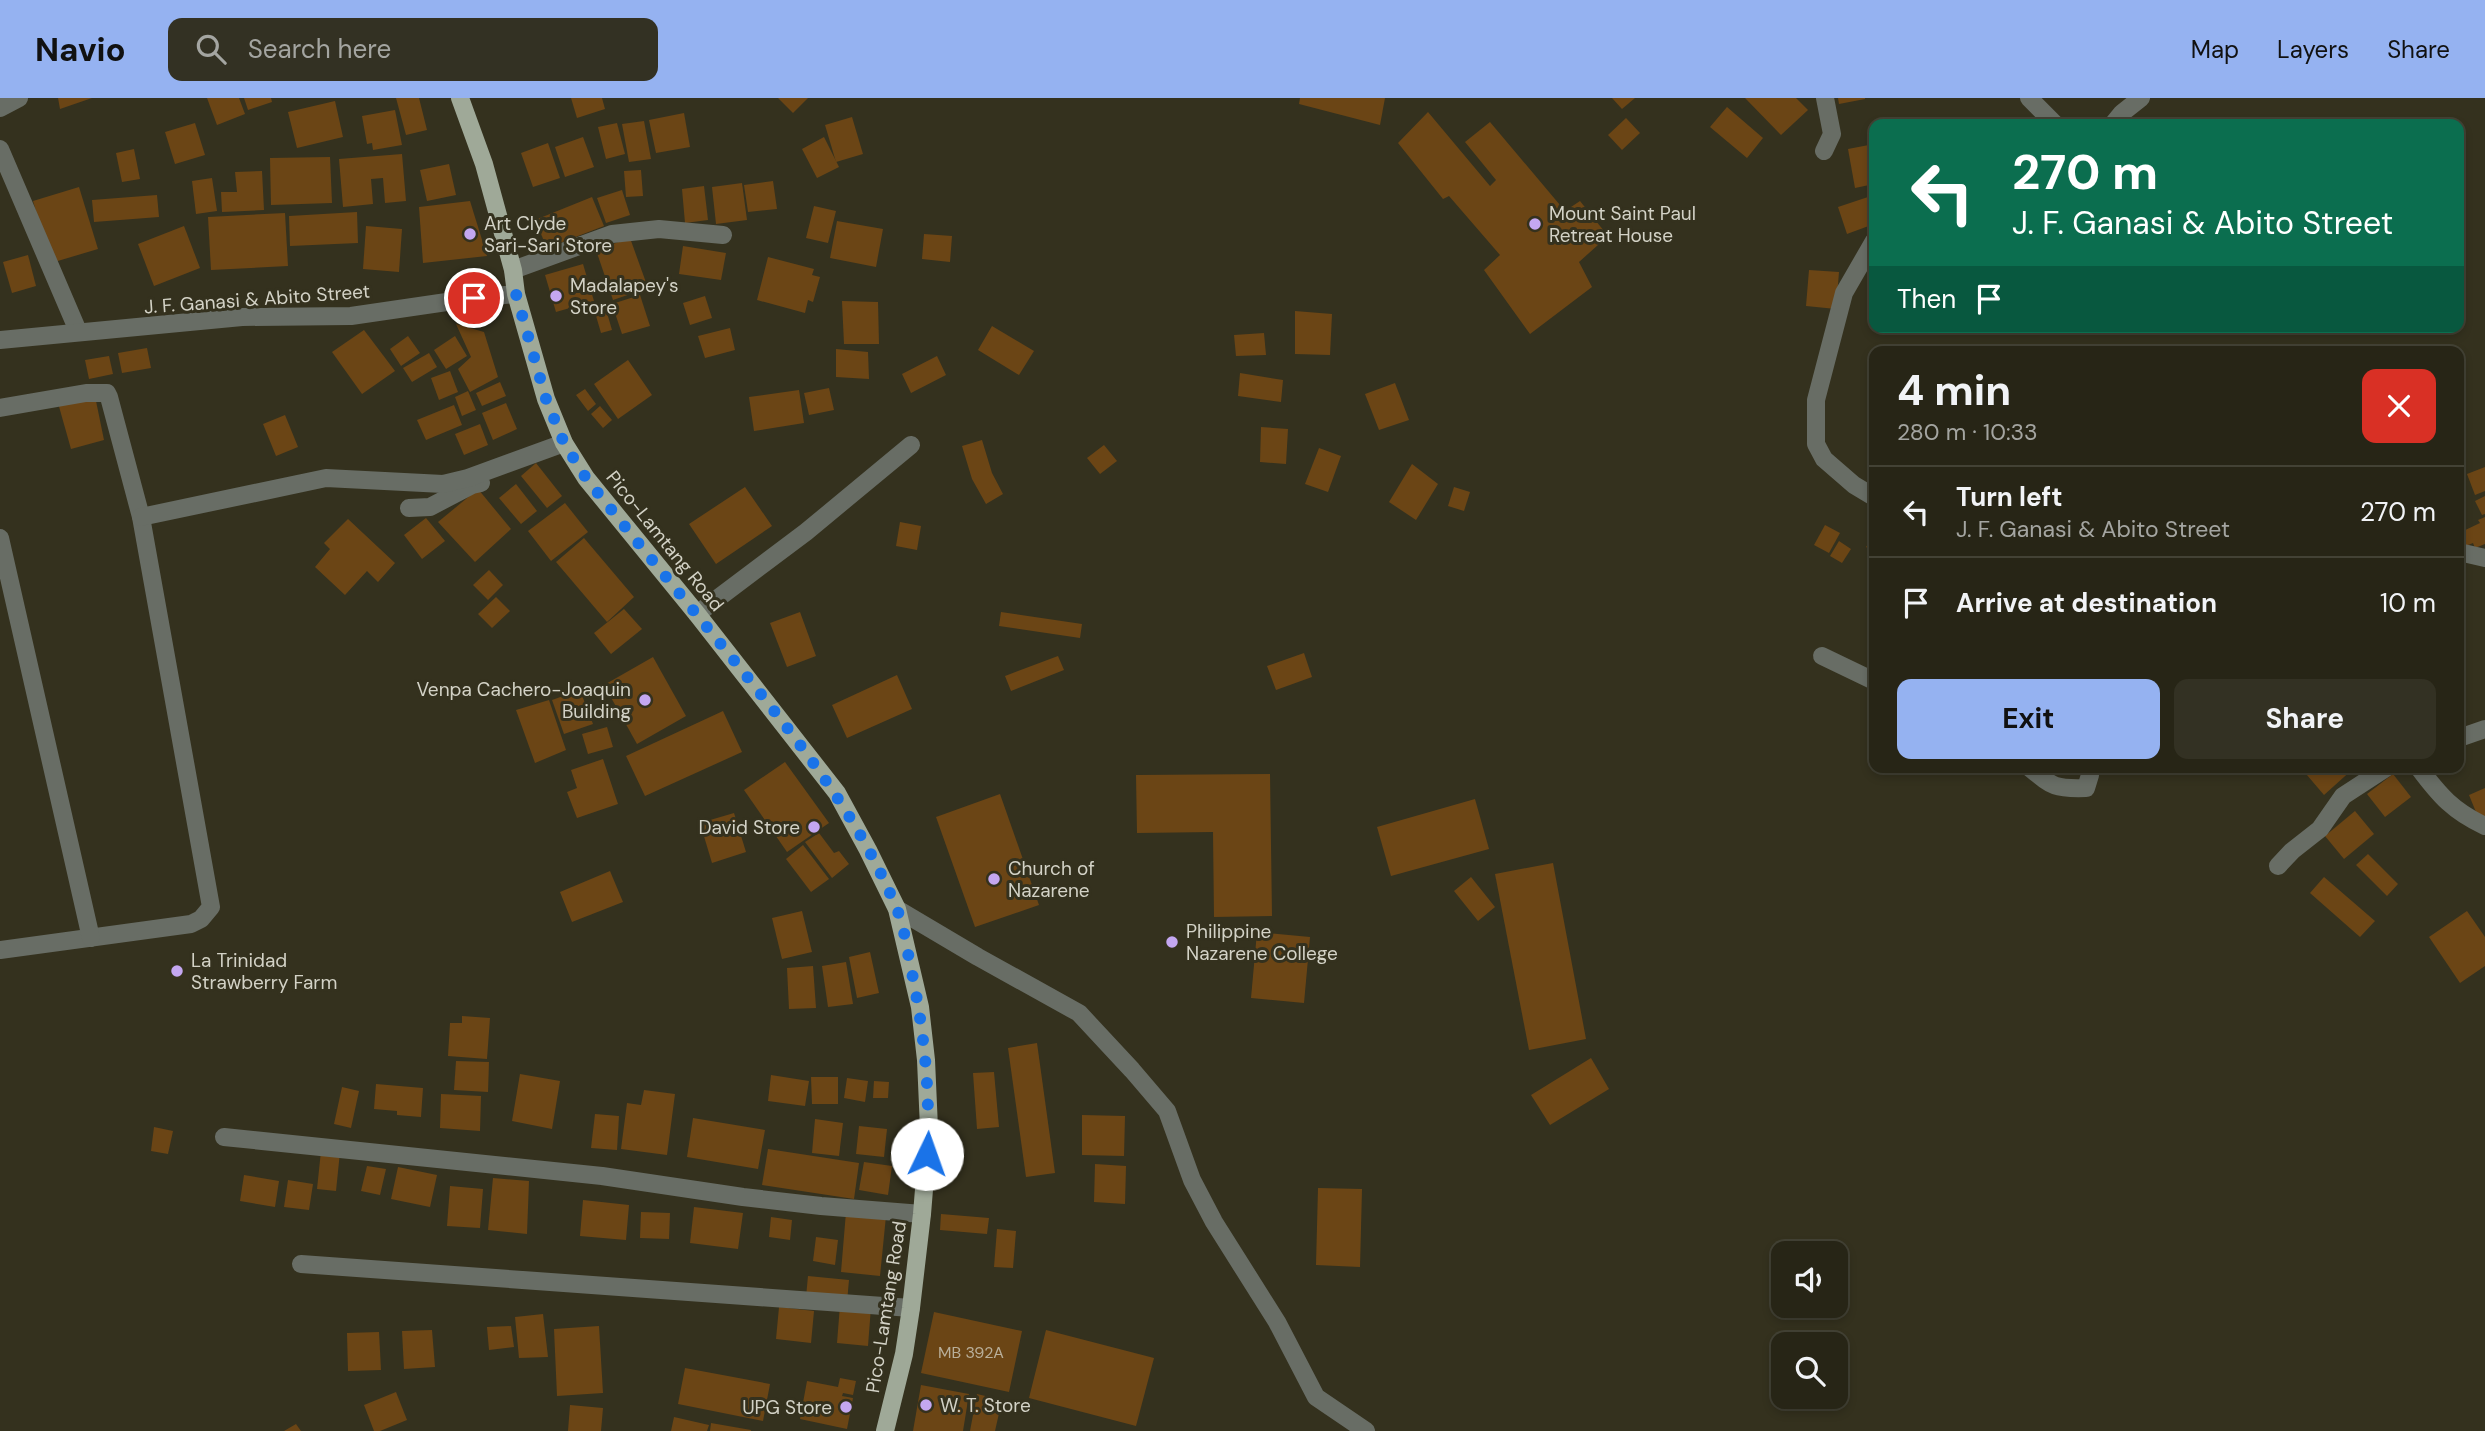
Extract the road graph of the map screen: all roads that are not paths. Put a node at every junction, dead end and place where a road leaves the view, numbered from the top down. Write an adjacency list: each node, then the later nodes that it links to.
1 (19, 98): 6 (street)
2 (460, 98): 13 (main road, Pico-Lamtang Road)
3 (1825, 98): 10 (street)
4 (2029, 98): 7 (street)
5 (2141, 98): 8 (street)
6 (0, 108)
7 (2050, 119)
8 (2117, 119)
9 (0, 149): 15 (street)
10 (1824, 151)
11 (723, 235): 13 (street)
12 (1869, 250): 21 (street)
13 (513, 270): 14 (main road, Pico-Lamtang Road)
14 (516, 294): 15 (street, J. F. Ganasi & Abito Street); 18 (main road, Pico-Lamtang Road)
15 (78, 331): 16 (street, J. F. Ganasi & Abito Street)
16 (0, 340)
17 (0, 408): 23 (street)
18 (564, 443): 20 (street); 27 (main road, Pico-Lamtang Road)
19 (911, 445): 27 (street)
20 (504, 465): 22 (street); 23 (street)
21 (1869, 494)
22 (409, 508)
23 (141, 517): 39 (street)
24 (0, 538): 39 (street)
25 (2464, 553): 26 (street)
26 (2485, 558)
27 (697, 614): 38 (main road, Pico-Lamtang Road)
28 (1822, 656): 29 (street)
29 (1869, 679)
30 (2485, 729): 31 (street)
31 (2464, 736)
32 (2036, 773): 33 (street)
33 (2089, 773)
34 (2378, 773): 37 (street)
35 (2423, 773): 36 (street)
36 (2485, 826)
37 (2278, 866)
38 (897, 909): 42 (main road, Pico-Lamtang Road); 46 (street)
39 (91, 938): 40 (street)
40 (0, 950)
41 (224, 1137): 42 (street)
42 (922, 1214): 44 (main road, Pico-Lamtang Road)
43 (301, 1265): 44 (street)
44 (911, 1308): 45 (main road, Pico-Lamtang Road)
45 (885, 1431)
46 (1366, 1431)

